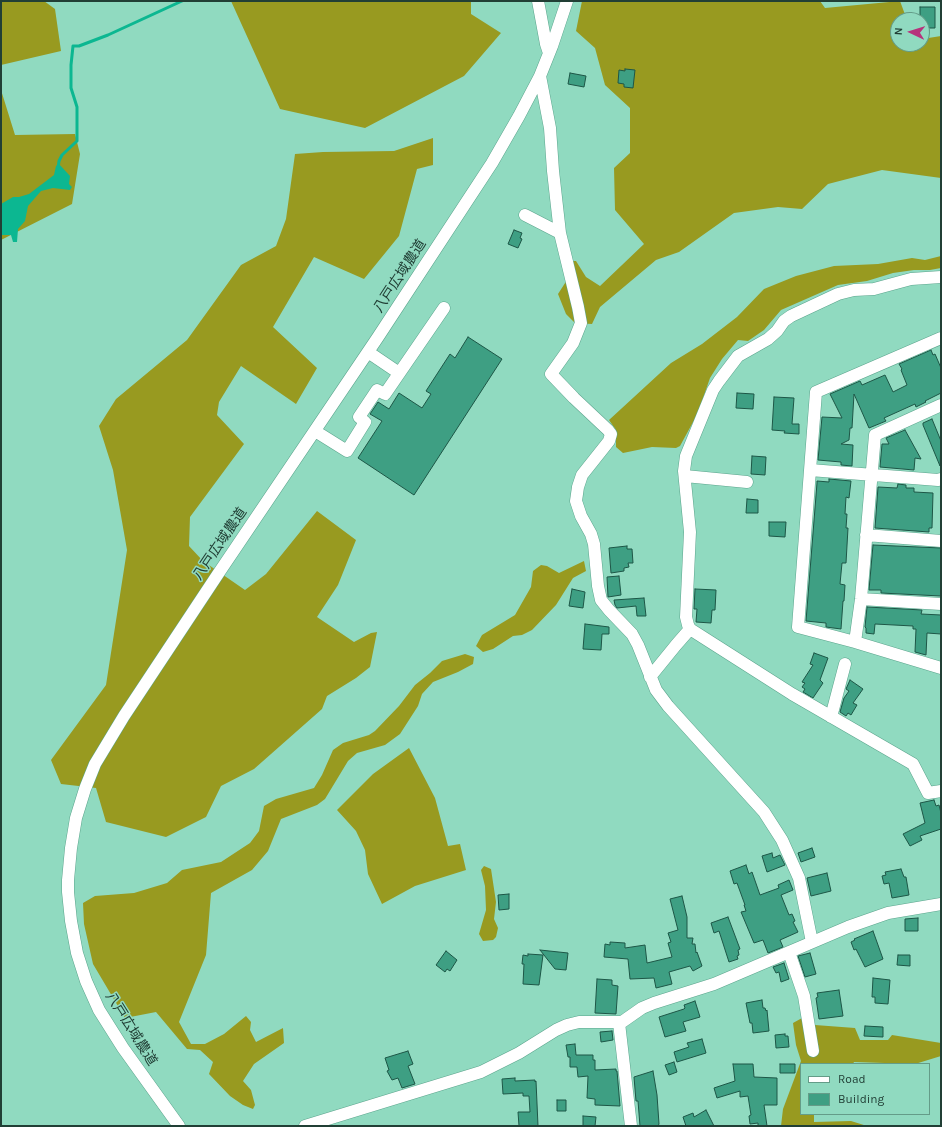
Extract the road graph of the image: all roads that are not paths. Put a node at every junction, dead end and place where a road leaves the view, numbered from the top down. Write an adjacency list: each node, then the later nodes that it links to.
1 (538, 1): 3 (street)
2 (567, 1): 3 (street, 八戸広域農道)
3 (549, 53): 4 (street, 八戸広域農道)
4 (540, 76): 6 (street); 10 (street, 八戸広域農道)
5 (525, 215): 6 (street)
6 (560, 233): 27 (street)
7 (941, 277): 16 (street)
8 (444, 308): 11 (street)
9 (941, 338): 14 (street)
10 (368, 352): 11 (street); 13 (street, 八戸広域農道)
11 (399, 373): 13 (street)
12 (941, 405): 15 (street)
13 (315, 430): 35 (street, 八戸広域農道)
14 (810, 470): 15 (street); 24 (street)
15 (870, 475): 17 (street); 19 (street)
16 (685, 476): 18 (street); 23 (street)
17 (941, 479)
18 (747, 482)
19 (866, 535): 20 (street); 21 (street)
20 (941, 541)
21 (861, 599): 22 (street); 24 (street)
22 (941, 604)
23 (690, 630): 27 (street); 28 (street)
24 (855, 642): 26 (street)
25 (845, 664): 28 (street)
26 (941, 668)
27 (650, 677): 31 (street)
28 (831, 717): 29 (street)
29 (941, 791)
30 (941, 904): 31 (street)
31 (812, 942): 32 (street)
32 (789, 952): 33 (street); 34 (street)
33 (619, 1023): 36 (street); 37 (street)
34 (813, 1051)
35 (179, 1126)
36 (305, 1126)
37 (630, 1126)

